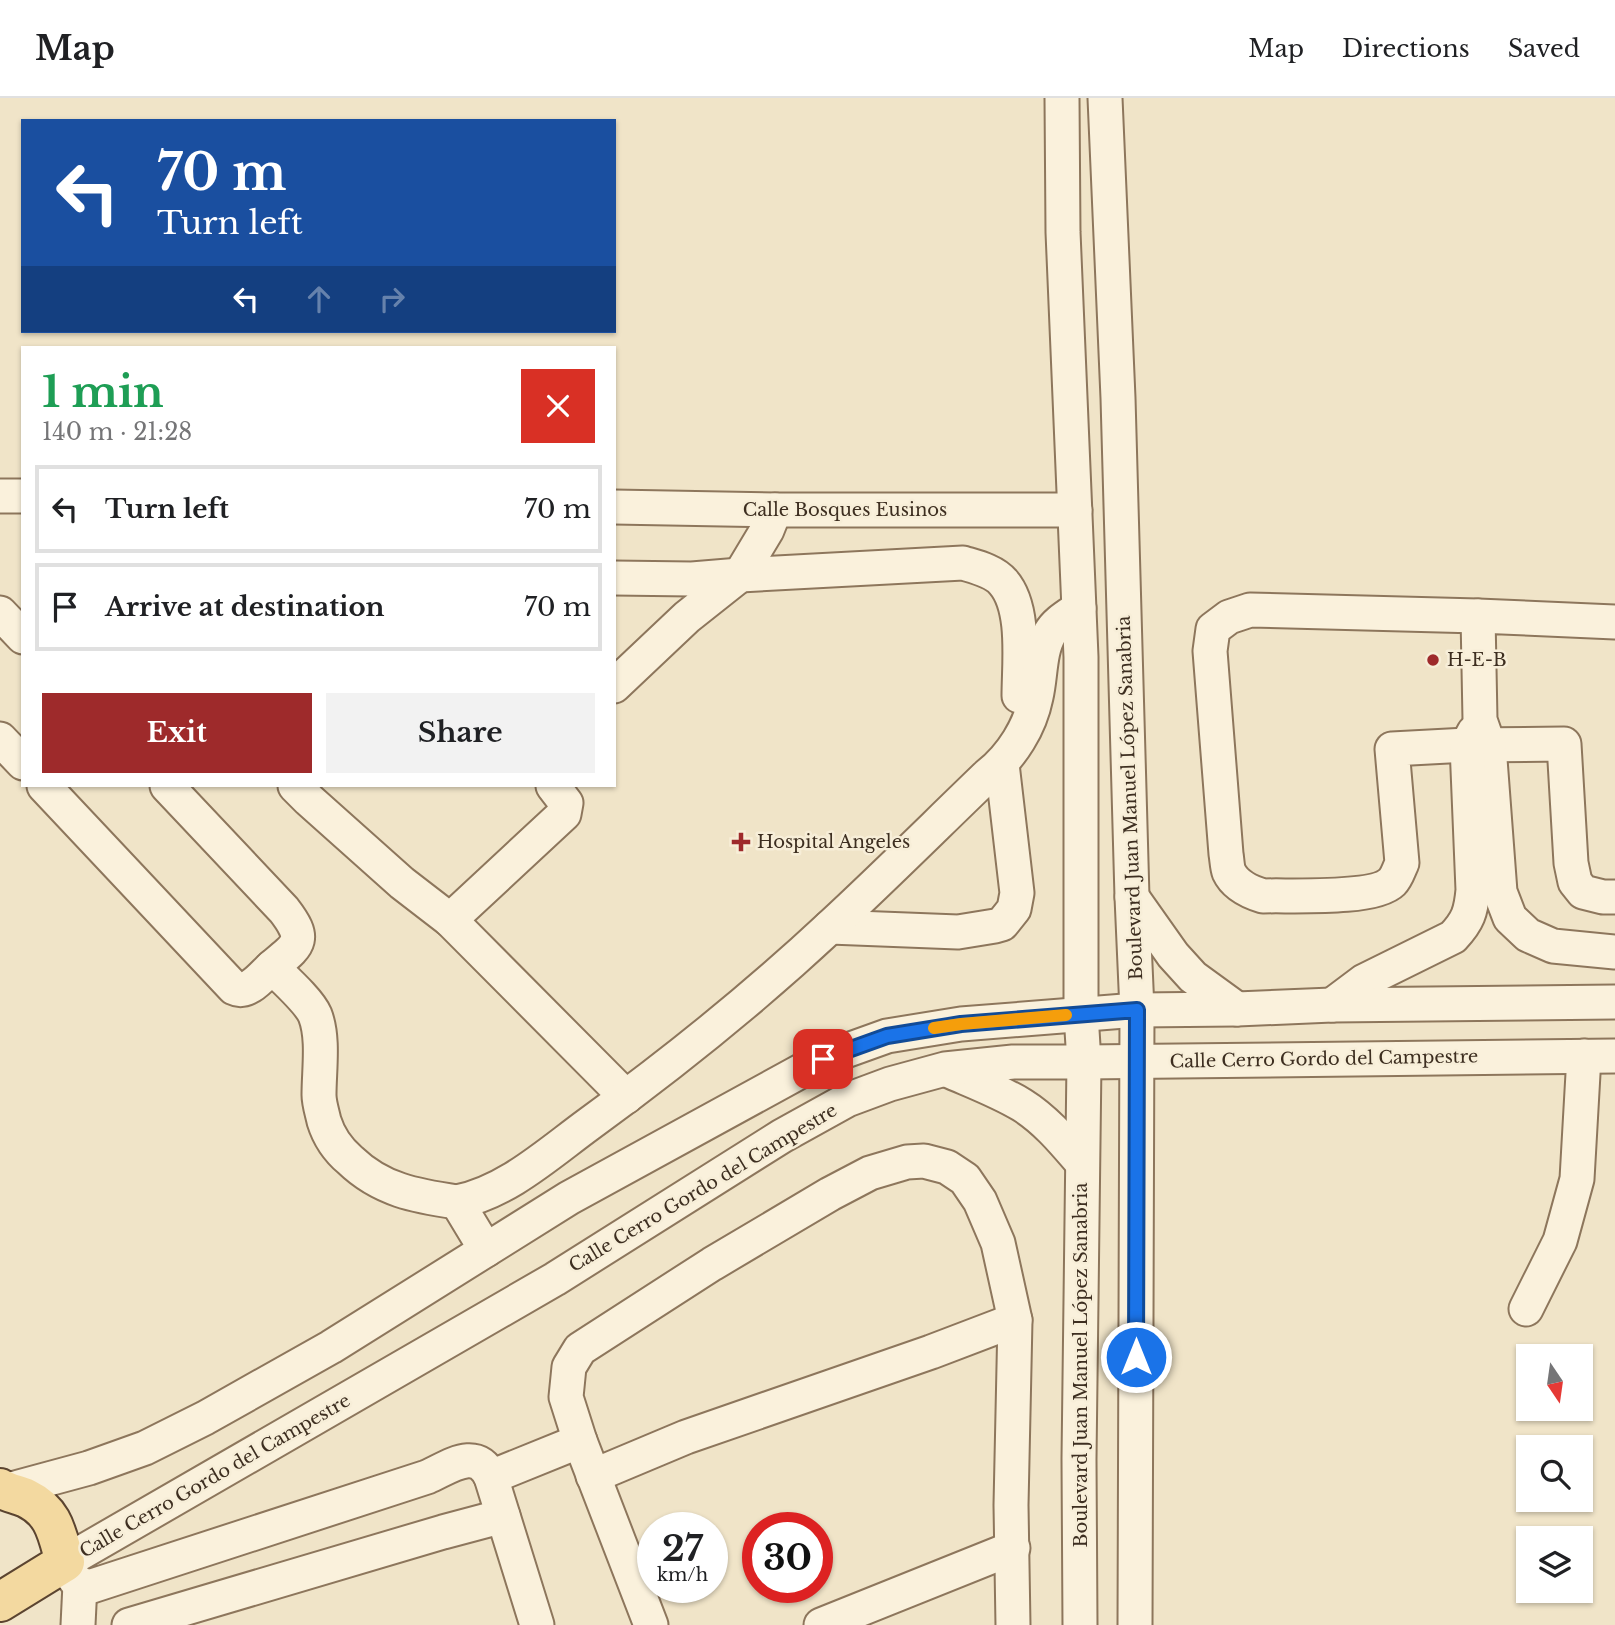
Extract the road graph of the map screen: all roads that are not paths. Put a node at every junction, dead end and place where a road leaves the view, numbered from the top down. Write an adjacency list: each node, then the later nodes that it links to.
1 (1062, 98): 7 (street, Boulevard Juan Manuel López Sanabria)
2 (1105, 98): 24 (street, Boulevard Juan Manuel López Sanabria)
3 (0, 496): 4 (street)
4 (21, 496)
5 (616, 507): 6 (street, Calle Bosques Eusinos)
6 (775, 510): 7 (street, Calle Bosques Eusinos); 8 (street)
7 (1075, 510): 10 (street, Boulevard Juan Manuel López Sanabria)
8 (740, 575): 9 (street); 15 (street); 18 (street)
9 (616, 578)
10 (1079, 608): 18 (street); 34 (street, Boulevard Juan Manuel López Sanabria)
11 (0, 613): 14 (street)
12 (1478, 616): 13 (street); 16 (street); 16 (street)
13 (1615, 621)
14 (21, 635)
15 (616, 684)
16 (1479, 737): 25 (street); 28 (street); 31 (street)
17 (0, 739): 19 (street)
18 (1011, 752): 27 (street); 27 (street)
19 (21, 761)
20 (45, 787): 29 (street)
21 (168, 787): 29 (street)
22 (296, 787): 26 (street)
23 (555, 787): 26 (street)
24 (1132, 897): 32 (street); 33 (street, Boulevard Juan Manuel López Sanabria)
25 (1615, 897)
26 (450, 920): 39 (street)
27 (830, 927): 39 (street)
28 (1615, 952)
29 (272, 967): 41 (street)
30 (1615, 1002): 31 (street)
31 (1332, 1005): 32 (street)
32 (1237, 1009): 33 (street)
33 (1137, 1010): 34 (street); 36 (street, Boulevard Juan Manuel López Sanabria)
34 (1081, 1014): 37 (street, Boulevard Juan Manuel López Sanabria); 42 (street)
35 (1600, 1056): 36 (street, Calle Cerro Gordo del Campestre); 43 (street)
36 (1138, 1061): 37 (street, Calle Cerro Gordo del Campestre); 60 (street, Boulevard Juan Manuel López Sanabria)
37 (1084, 1062): 38 (street, Calle Cerro Gordo del Campestre); 40 (street, Boulevard Juan Manuel López Sanabria)
38 (945, 1069): 40 (street); 51 (street, Calle Cerro Gordo del Campestre)
39 (626, 1097): 41 (street)
40 (1082, 1163): 59 (street, Boulevard Juan Manuel López Sanabria)
41 (457, 1202): 42 (street)
42 (486, 1250): 48 (street)
43 (1525, 1309)
44 (1015, 1320): 45 (street); 46 (street); 50 (street)
45 (580, 1441): 46 (street); 47 (street)
46 (593, 1476): 56 (street)
47 (491, 1478): 49 (street); 51 (street)
48 (1, 1490): 51 (main road)
49 (503, 1516): 54 (street); 55 (street)
50 (1013, 1548): 57 (street); 58 (street)
51 (72, 1573): 52 (main road, Calle Cerro Gordo del Campestre); 53 (street)
52 (0, 1602)
53 (78, 1625)
54 (129, 1625)
55 (537, 1625)
56 (651, 1625)
57 (821, 1625)
58 (1013, 1625)
59 (1080, 1625)
60 (1135, 1625)

